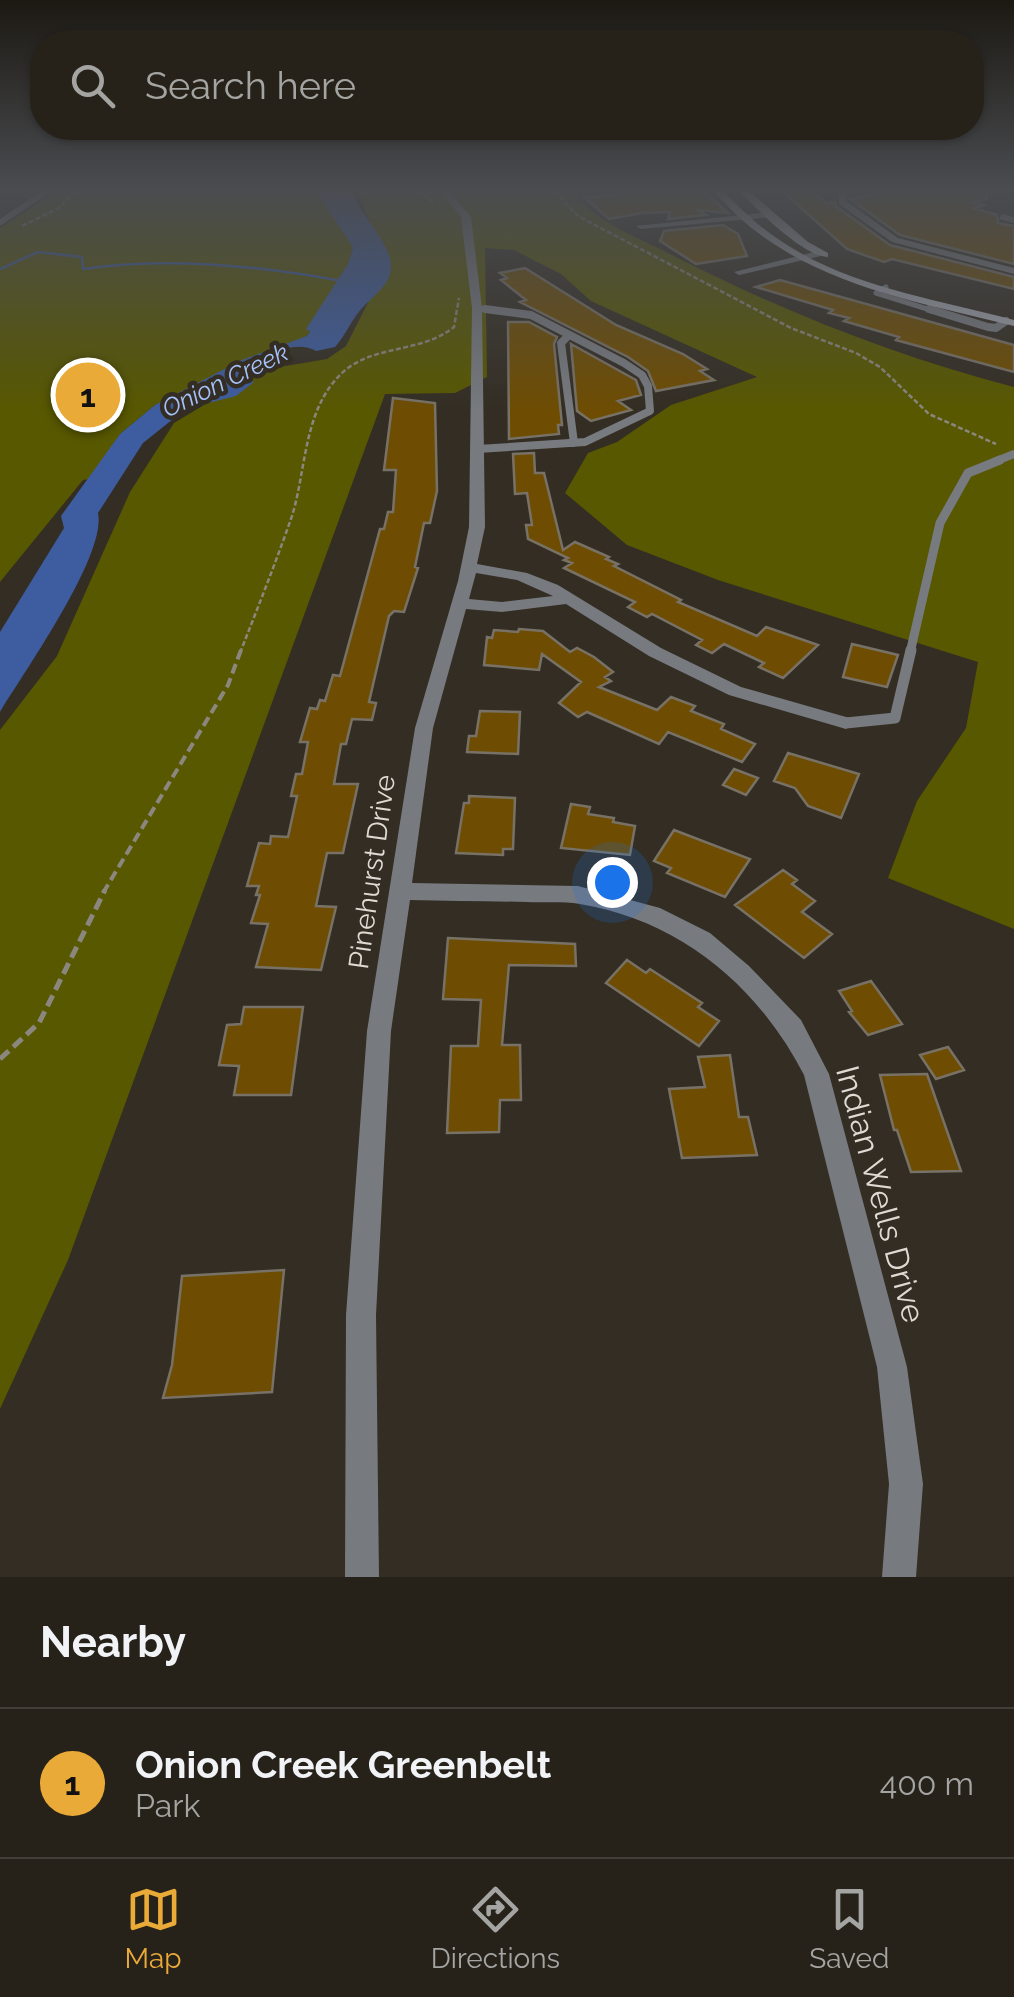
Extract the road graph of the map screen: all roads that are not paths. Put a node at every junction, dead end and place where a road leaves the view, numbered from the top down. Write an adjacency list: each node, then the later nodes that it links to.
1 (467, 265): 8 (street, Pinehurst Drive)
2 (770, 265): 4 (street)
3 (827, 265): 6 (street)
4 (740, 272)
5 (902, 280): 6 (street)
6 (884, 281): 10 (street)
7 (958, 295): 9 (street)
8 (468, 302): 11 (lane); 13 (street, Pinehurst Drive)
9 (1014, 310)
10 (1010, 322)
11 (568, 336): 12 (lane); 12 (lane)
12 (574, 444): 13 (lane)
13 (478, 448): 15 (street, Pinehurst Drive)
14 (1014, 454): 18 (lane)
15 (469, 567): 16 (street); 17 (street, Pinehurst Drive)
16 (565, 600): 17 (street); 18 (street)
17 (459, 603): 19 (street, Pinehurst Drive)
18 (846, 723)
19 (400, 891): 20 (street, Pinehurst Drive); 21 (street, Indian Wells Drive)
20 (362, 1577)
21 (899, 1577)

